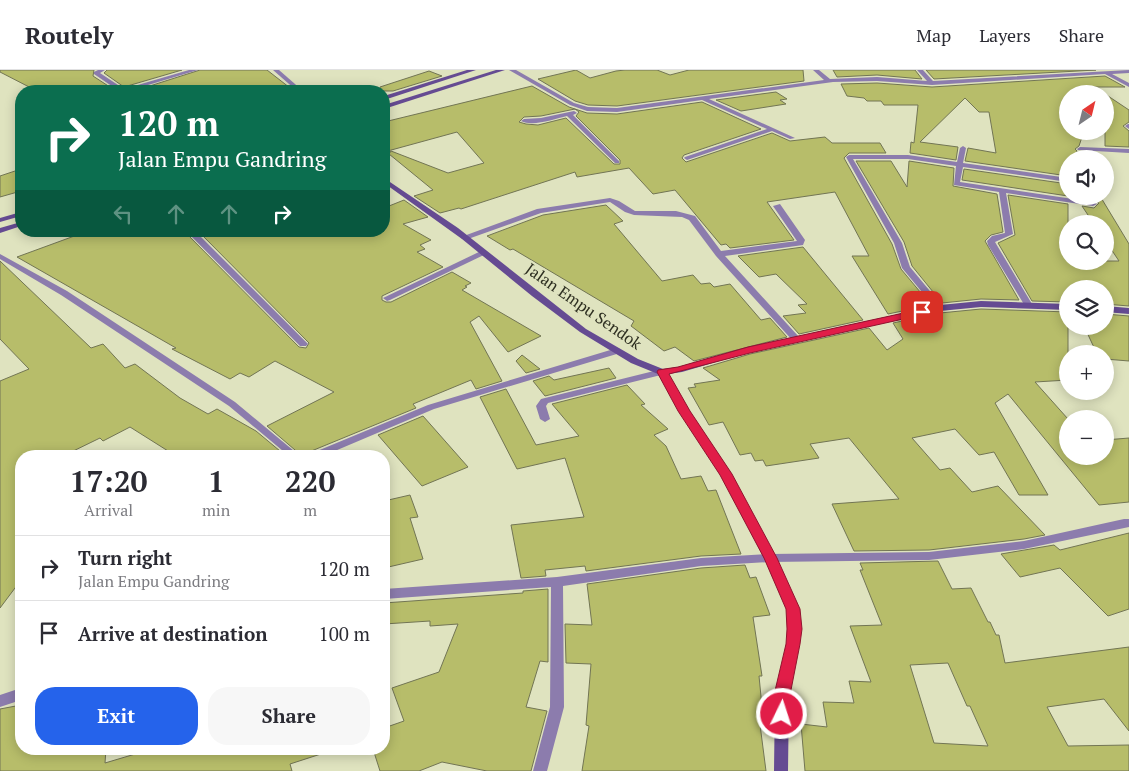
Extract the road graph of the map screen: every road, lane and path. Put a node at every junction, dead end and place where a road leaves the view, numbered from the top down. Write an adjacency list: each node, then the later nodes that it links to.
1 (102, 70): 15 (street)
2 (195, 70): 16 (street)
3 (276, 70): 17 (street)
4 (473, 70): 19 (street)
5 (486, 70): 10 (street)
6 (502, 70): 10 (street)
7 (512, 70): 22 (street)
8 (816, 70): 13 (street)
9 (920, 70): 14 (street)
10 (493, 72): 21 (street)
11 (1129, 72): 12 (street)
12 (1108, 74): 14 (street); 18 (street)
13 (828, 80): 14 (street); 20 (street)
14 (932, 83)
15 (114, 85)
16 (144, 85)
17 (293, 85)
18 (1129, 85)
19 (390, 96)
20 (704, 98): 22 (street); 25 (street)
21 (390, 105)
22 (587, 108): 23 (street)
23 (568, 115): 24 (street); 31 (street)
24 (524, 121)
25 (773, 129): 26 (street); 30 (street)
26 (792, 138)
27 (963, 148): 32 (street)
28 (1080, 149): 29 (street)
29 (1129, 151)
30 (687, 158)
31 (617, 162)
32 (959, 164): 33 (street); 35 (street); 50 (street)
33 (1059, 179)
34 (390, 184): 43 (street, Jalan Empu Sendok)
35 (1002, 190): 36 (street); 48 (street)
36 (1059, 199)
37 (777, 206): 45 (street)
38 (15, 216): 39 (street)
39 (0, 220)
40 (15, 226): 41 (street)
41 (0, 231)
42 (196, 237): 54 (street)
43 (465, 237): 44 (street, Jalan Empu Sendok); 45 (street)
44 (484, 253): 47 (street); 55 (street, Jalan Empu Sendok)
45 (719, 254): 53 (street)
46 (0, 256): 58 (street)
47 (387, 298)
48 (1028, 304): 49 (street); 50 (street)
49 (1059, 306)
50 (940, 308): 53 (street)
51 (1114, 310): 52 (street)
52 (1129, 311)
53 (796, 339): 56 (street)
54 (303, 344)
55 (618, 351): 56 (street, Jalan Empu Sendok); 59 (street)
56 (662, 372): 57 (street); 61 (street)
57 (545, 419)
58 (288, 450)
59 (329, 450)
60 (1129, 523): 61 (street)
61 (770, 558): 62 (street); 67 (street)
62 (557, 582): 63 (street); 66 (street)
63 (390, 594)
64 (15, 696): 65 (street)
65 (0, 701)
66 (540, 771)
67 (781, 771)

